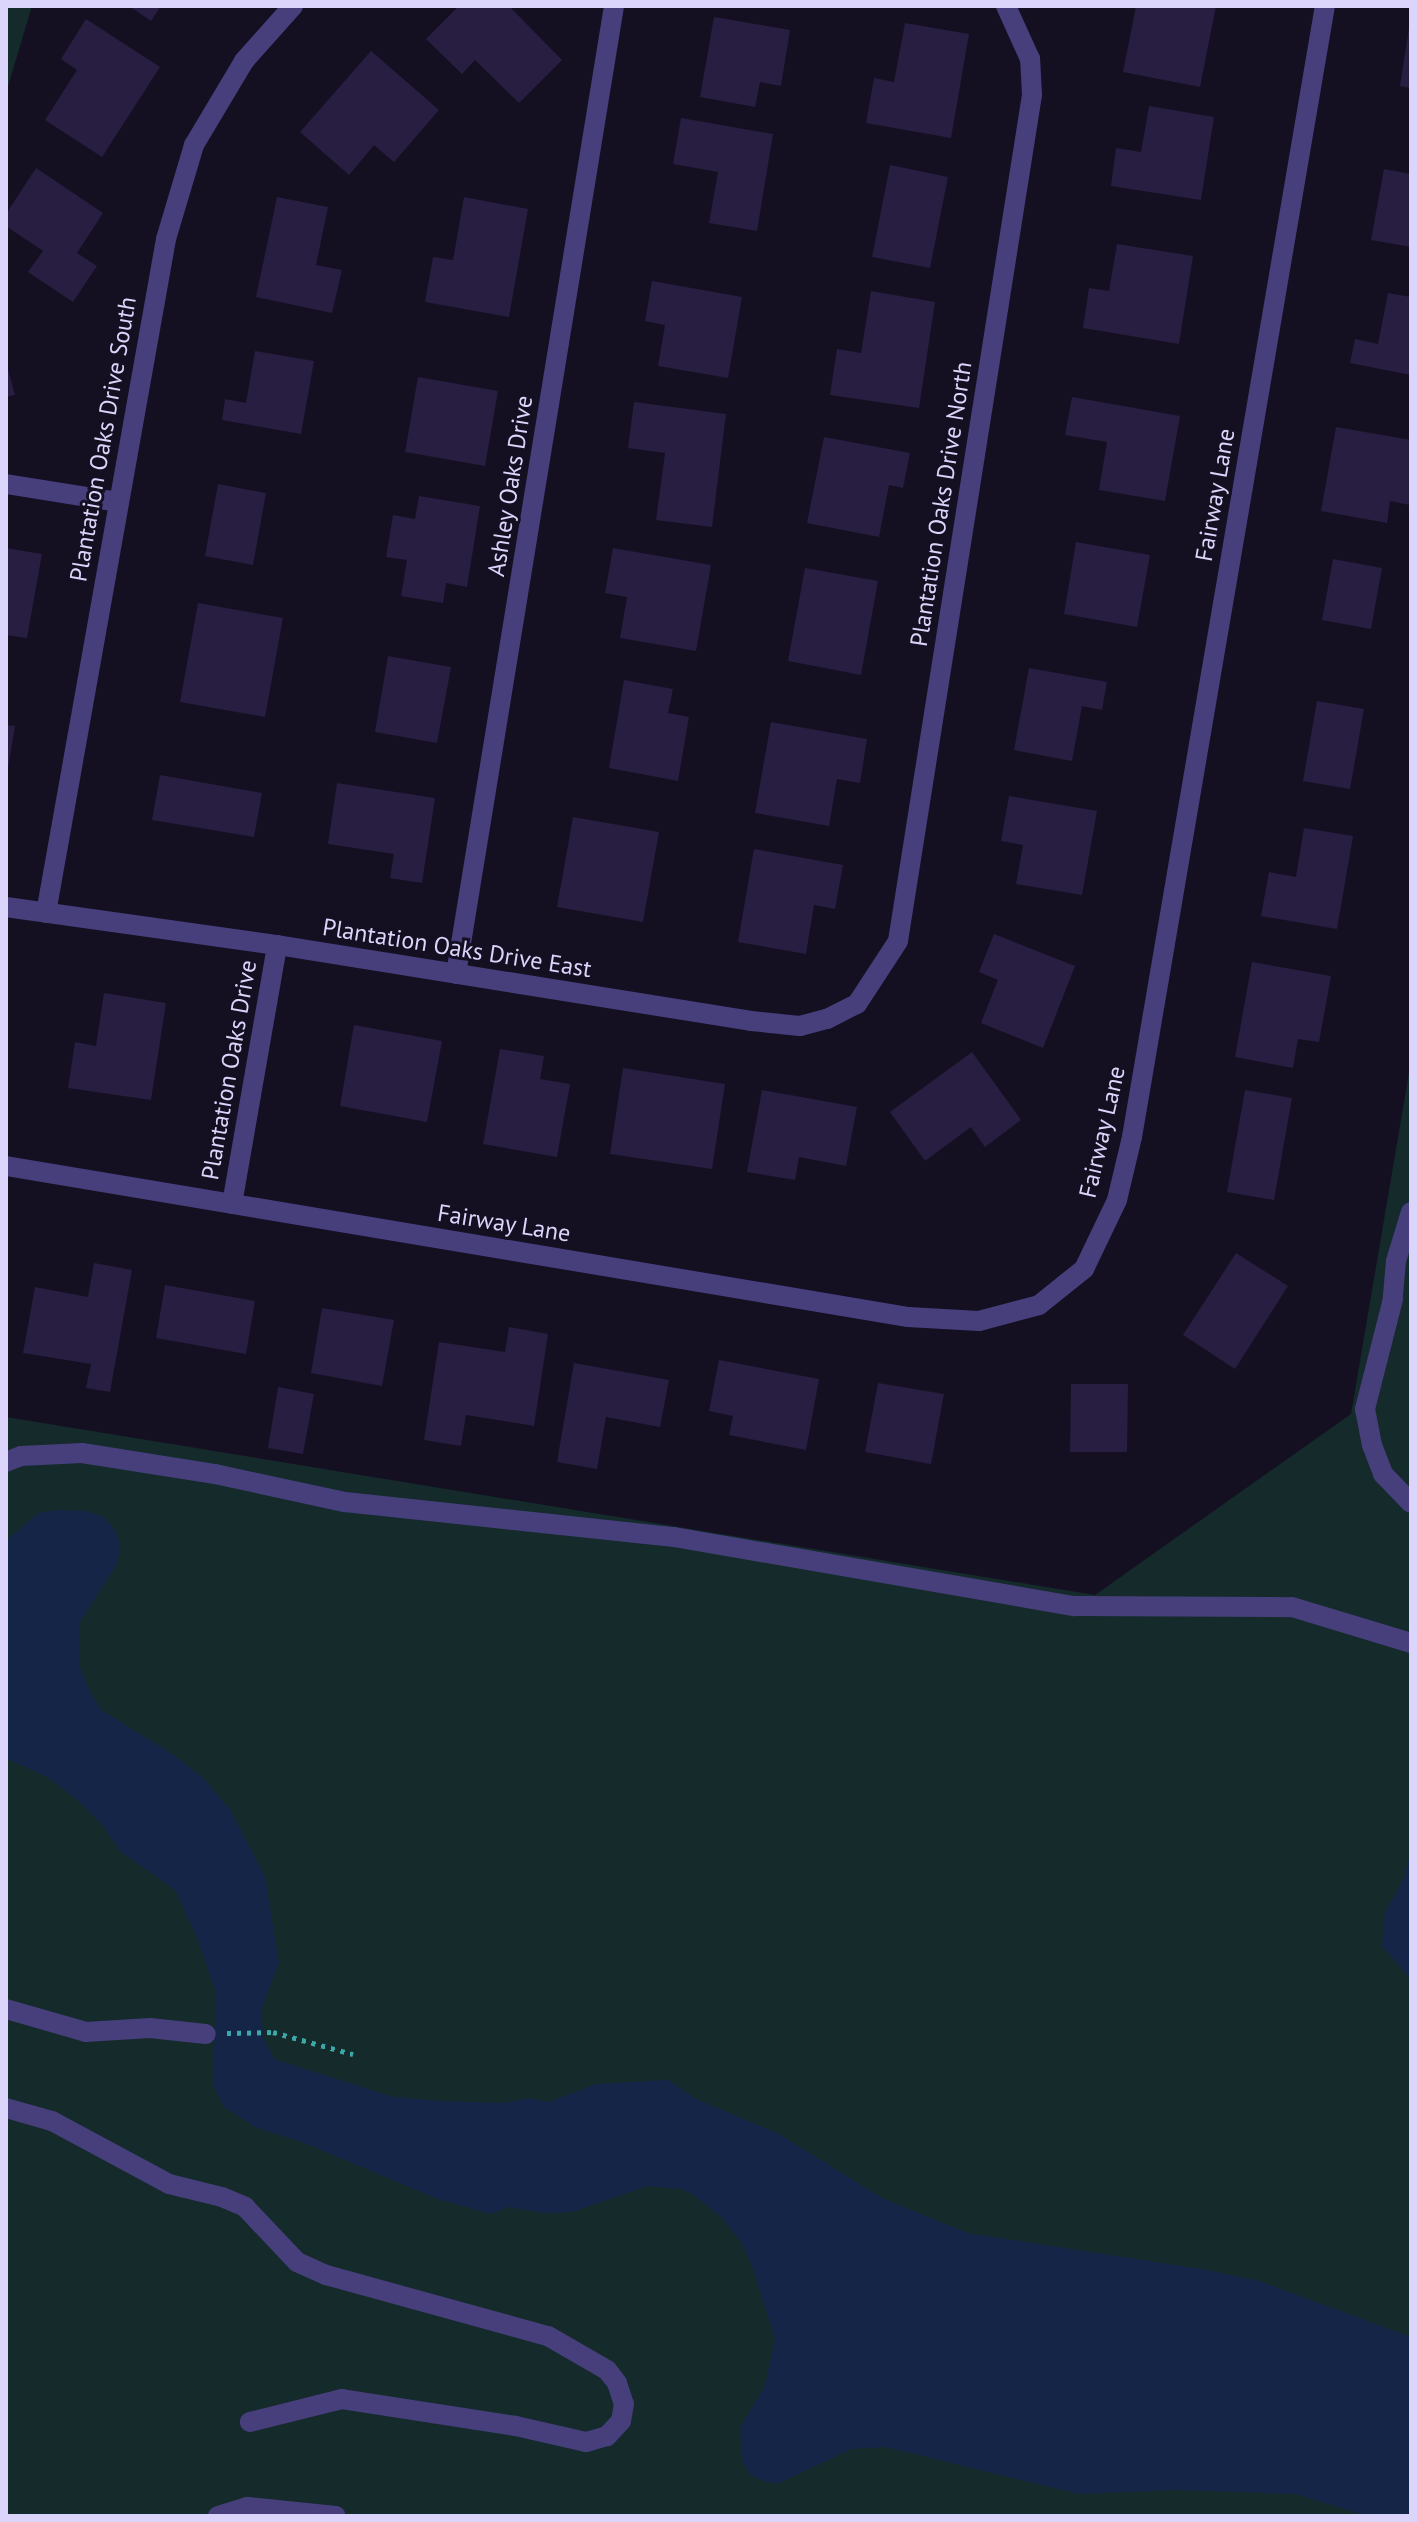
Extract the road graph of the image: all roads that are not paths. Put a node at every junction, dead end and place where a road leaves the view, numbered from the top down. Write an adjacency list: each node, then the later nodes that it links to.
1 (293, 6): 6 (street, Plantation Oaks Drive South)
2 (614, 6): 10 (street, Ashley Oaks Drive)
3 (1006, 6): 11 (street, Plantation Oaks Drive North)
4 (1325, 6): 13 (street, Fairway Lane)
5 (6, 484): 6 (street)
6 (118, 502): 8 (street, Plantation Oaks Drive South)
7 (6, 907): 8 (street, Plantation Oaks Drive East)
8 (46, 913): 9 (street, Plantation Oaks Drive East)
9 (277, 945): 10 (street, Plantation Oaks Drive East); 13 (street, Plantation Oaks Drive)
10 (456, 974): 11 (street, Plantation Oaks Drive East)
11 (857, 1004)
12 (6, 1166): 13 (street, Fairway Lane)
13 (232, 1204)
14 (1411, 1212): 16 (street)
15 (6, 1462): 17 (street)
16 (1411, 1503)
17 (1411, 1643)
18 (6, 2009): 19 (street)
19 (206, 2034)
20 (6, 2108): 21 (street)
21 (250, 2422)
22 (218, 2516): 23 (street)
23 (336, 2516)

